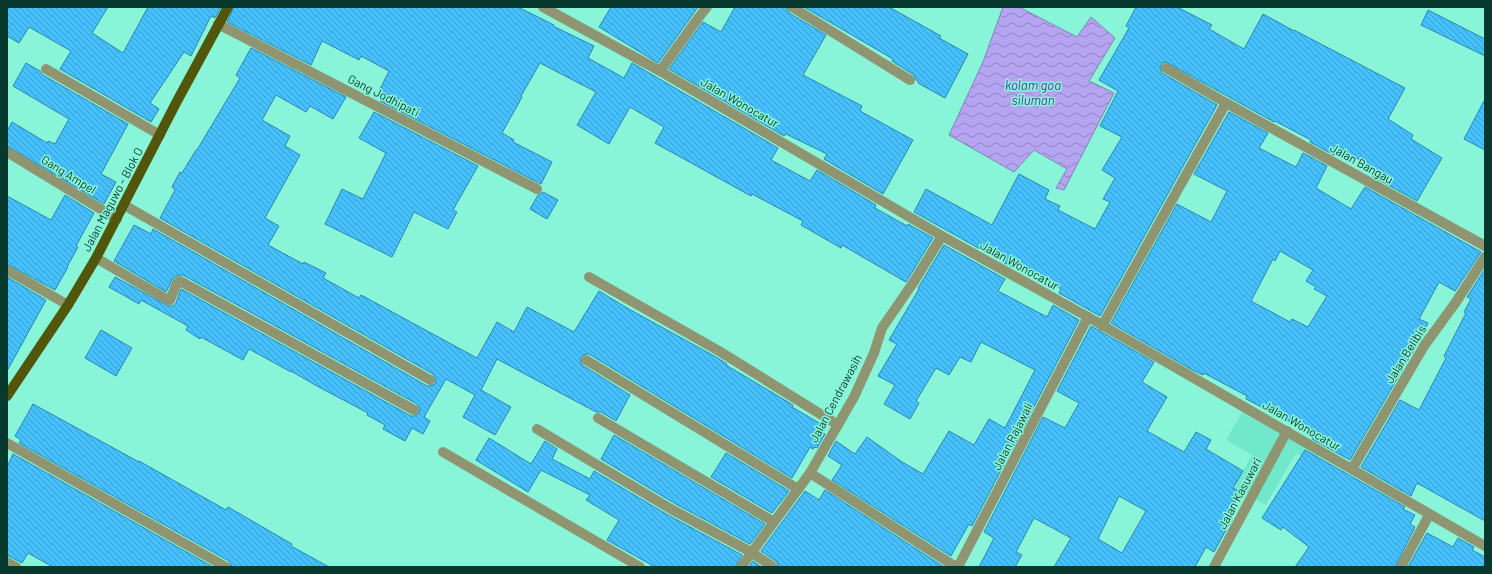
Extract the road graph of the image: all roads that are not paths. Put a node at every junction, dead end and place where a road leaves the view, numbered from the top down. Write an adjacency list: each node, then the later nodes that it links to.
1 (228, 7): 5 (main road, Jalan Maguwo - Blok O)
2 (543, 7): 8 (street, Jalan Wonocatur)
3 (707, 7): 8 (street)
4 (792, 7): 9 (street)
5 (218, 24): 11 (main road, Jalan Maguwo - Blok O); 13 (street, Gang Jodhipati)
6 (46, 68): 11 (street)
7 (1166, 68): 10 (street, Jalan Bangau)
8 (660, 71): 16 (street, Jalan Wonocatur)
9 (910, 80)
10 (1226, 103): 17 (street, Jalan Bangau); 24 (street)
11 (160, 135): 14 (main road, Jalan Maguwo - Blok O)
12 (7, 152): 15 (street, Gang Ampel)
13 (537, 189)
14 (124, 205): 15 (main road, Jalan Maguwo - Blok O); 26 (street)
15 (117, 219): 19 (main road, Jalan Maguwo - Blok O)
16 (942, 236): 23 (street, Jalan Wonocatur); 30 (street, Jalan Cendrawasih)
17 (1485, 246)
18 (1485, 257): 35 (street, Jalan Belibis)
19 (96, 258): 22 (main road, Jalan Maguwo - Blok O); 28 (street)
20 (7, 270): 22 (street)
21 (589, 277): 30 (street)
22 (68, 305): 27 (main road, Jalan Maguwo - Blok O)
23 (1088, 317): 24 (street, Jalan Wonocatur); 48 (street, Jalan Rajawali)
24 (1102, 326): 32 (street, Jalan Wonocatur)
25 (586, 360): 37 (street)
26 (430, 380)
27 (7, 396)
28 (414, 410)
29 (598, 418): 39 (street)
30 (838, 425): 36 (street, Jalan Cendrawasih)
31 (537, 429): 41 (street)
32 (1286, 431): 35 (street, Jalan Wonocatur); 49 (street, Jalan Kasuwari)
33 (7, 444): 44 (street)
34 (443, 452): 45 (street)
35 (1352, 469): 38 (street, Jalan Wonocatur)
36 (810, 472): 37 (street, Jalan Cendrawasih); 48 (street)
37 (798, 489): 39 (street, Jalan Cendrawasih)
38 (1429, 515): 40 (street, Jalan Wonocatur); 50 (street)
39 (774, 522): 41 (street, Jalan Cendrawasih)
40 (1485, 546)
41 (751, 552): 46 (street, Jalan Cendrawasih); 47 (street)
42 (7, 562): 43 (street)
43 (16, 567)
44 (226, 567)
45 (640, 567)
46 (741, 567)
47 (773, 567)
48 (957, 567)
49 (1214, 567)
50 (1401, 567)

